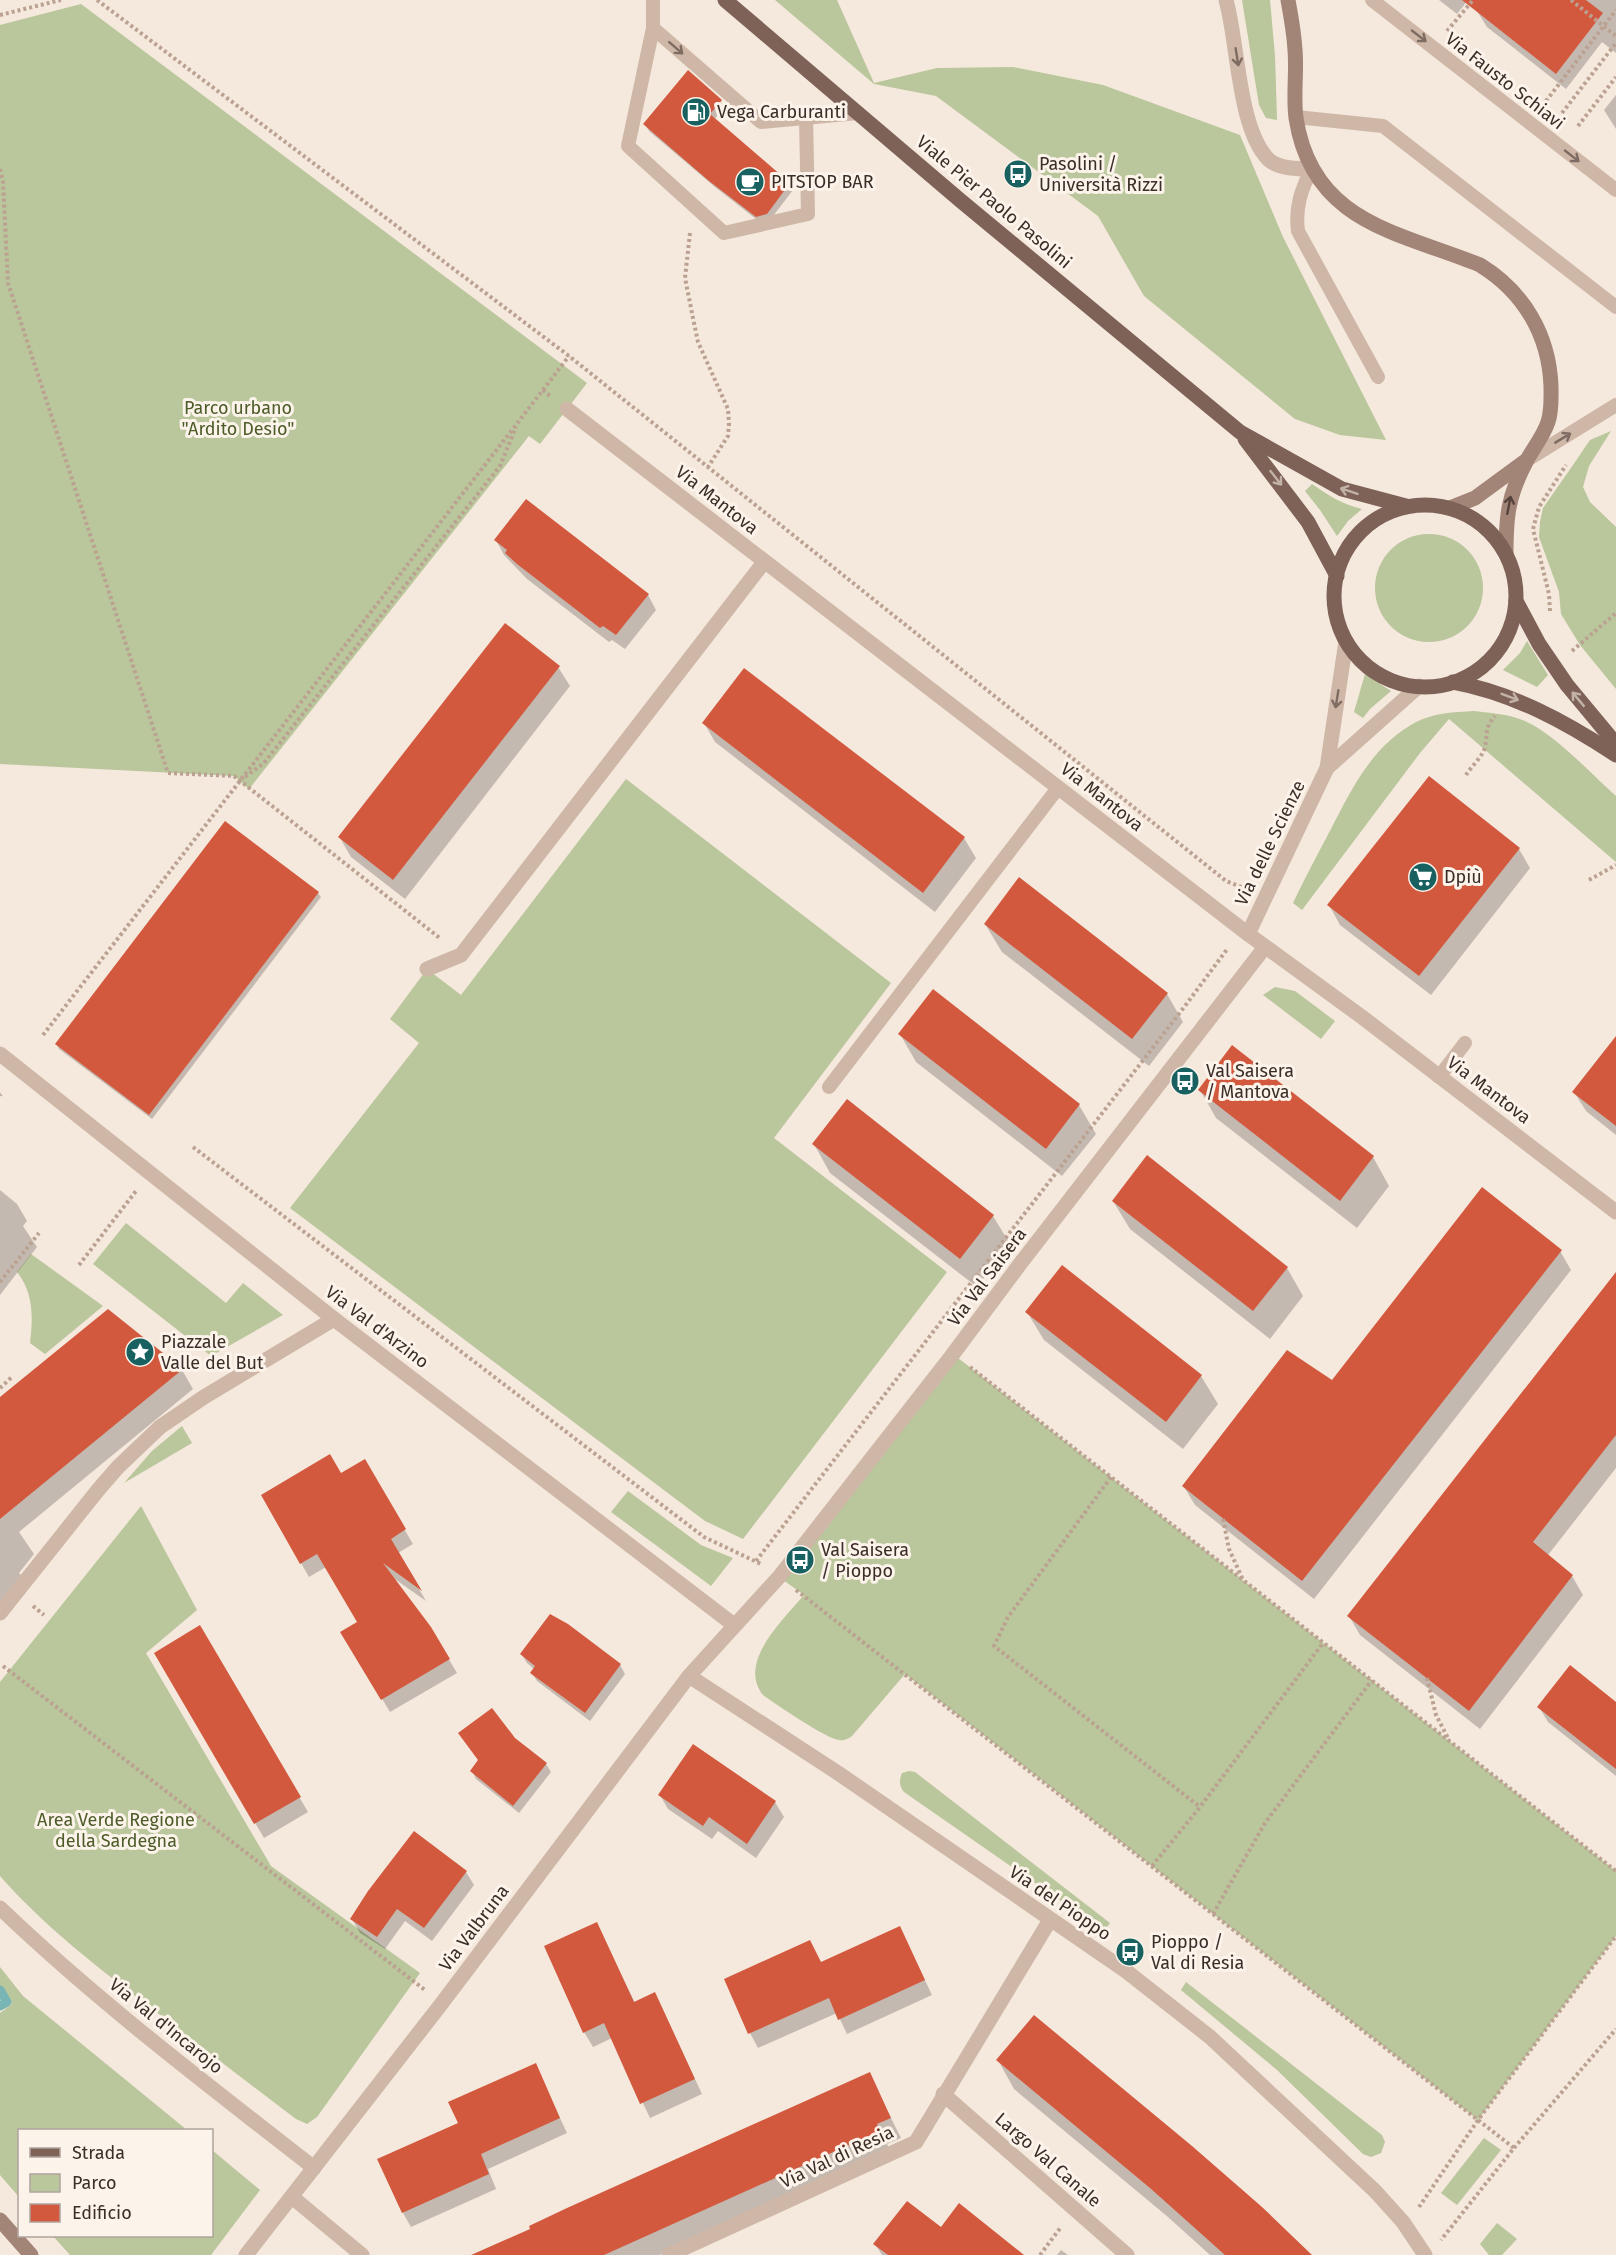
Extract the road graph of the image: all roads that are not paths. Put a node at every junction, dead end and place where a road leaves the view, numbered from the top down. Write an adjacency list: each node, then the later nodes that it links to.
1 (653, 0): 6 (lane)
2 (725, 0): 7 (main road, Viale Pier Paolo Pasolini)
3 (1226, 0): 10 (street, one-way to 10)
4 (1288, 0): 8 (street)
5 (1372, 0): 11 (lane, Via Fausto Schiavi, one-way to 11)
6 (653, 28): 9 (lane, one-way to 9); 9 (lane)
7 (858, 113): 9 (lane); 16 (main road, Viale Pier Paolo Pasolini)
8 (1296, 117): 10 (street); 12 (lane)
9 (806, 118)
10 (1312, 169): 13 (lane); 17 (street)
11 (1616, 190)
12 (1616, 307)
13 (1378, 377)
14 (1616, 405): 17 (lane, one-way to 14)
15 (567, 409): 21 (street, Via Mantova)
16 (1240, 432): 18 (main road, Viale Pier Paolo Pasolini, one-way to 16); 22 (main road, Viale Pier Paolo Pasolini, one-way to 22)
17 (1527, 460): 19 (street); 20 (street, one-way to 17)
18 (1406, 506): 19 (main road); 22 (main road)
19 (1450, 508): 20 (main road)
20 (1506, 554): 23 (main road)
21 (764, 562): 30 (street, Via Mantova); 33 (street)
22 (1337, 576): 24 (main road)
23 (1516, 601): 25 (main road); 27 (main road, one-way to 23)
24 (1346, 641): 26 (main road); 29 (street, Via delle Scienze, one-way to 29)
25 (1453, 682): 26 (main road); 28 (main road, one-way to 28)
26 (1419, 686): 29 (street, Via delle Scienze)
27 (1616, 744)
28 (1616, 755)
29 (1327, 768): 31 (street, Via delle Scienze)
30 (1058, 788): 31 (street, Via Mantova); 37 (lane)
31 (1248, 934): 32 (street, Via Mantova)
32 (1266, 947): 36 (street, Via Mantova); 41 (street, Via Val Saisera)
33 (428, 969)
34 (1465, 1043): 36 (lane)
35 (0, 1054): 39 (street, Via Val d'Arzino)
36 (1439, 1077): 38 (street, Via Mantova)
37 (829, 1088)
38 (1616, 1212)
39 (334, 1319): 40 (street); 41 (street, Via Val d'Arzino)
40 (0, 1613)
41 (734, 1625): 42 (street, Via Valbruna)
42 (689, 1676): 44 (street, Via del Pioppo); 46 (street, Via Valbruna)
43 (0, 1908): 46 (street, Via Val d'Incarojo)
44 (1050, 1920): 45 (street, Via Val di Resia); 54 (street, Via del Pioppo)
45 (944, 2094): 52 (street, Via Val di Resia); 53 (street, Largo Val Canale)
46 (314, 2168): 47 (street, Via Valbruna)
47 (292, 2197): 50 (street, Via Valbruna); 51 (street)
48 (0, 2220): 49 (street)
49 (31, 2255)
50 (246, 2255)
51 (362, 2255)
52 (669, 2255)
53 (1127, 2255)
54 (1425, 2255)

